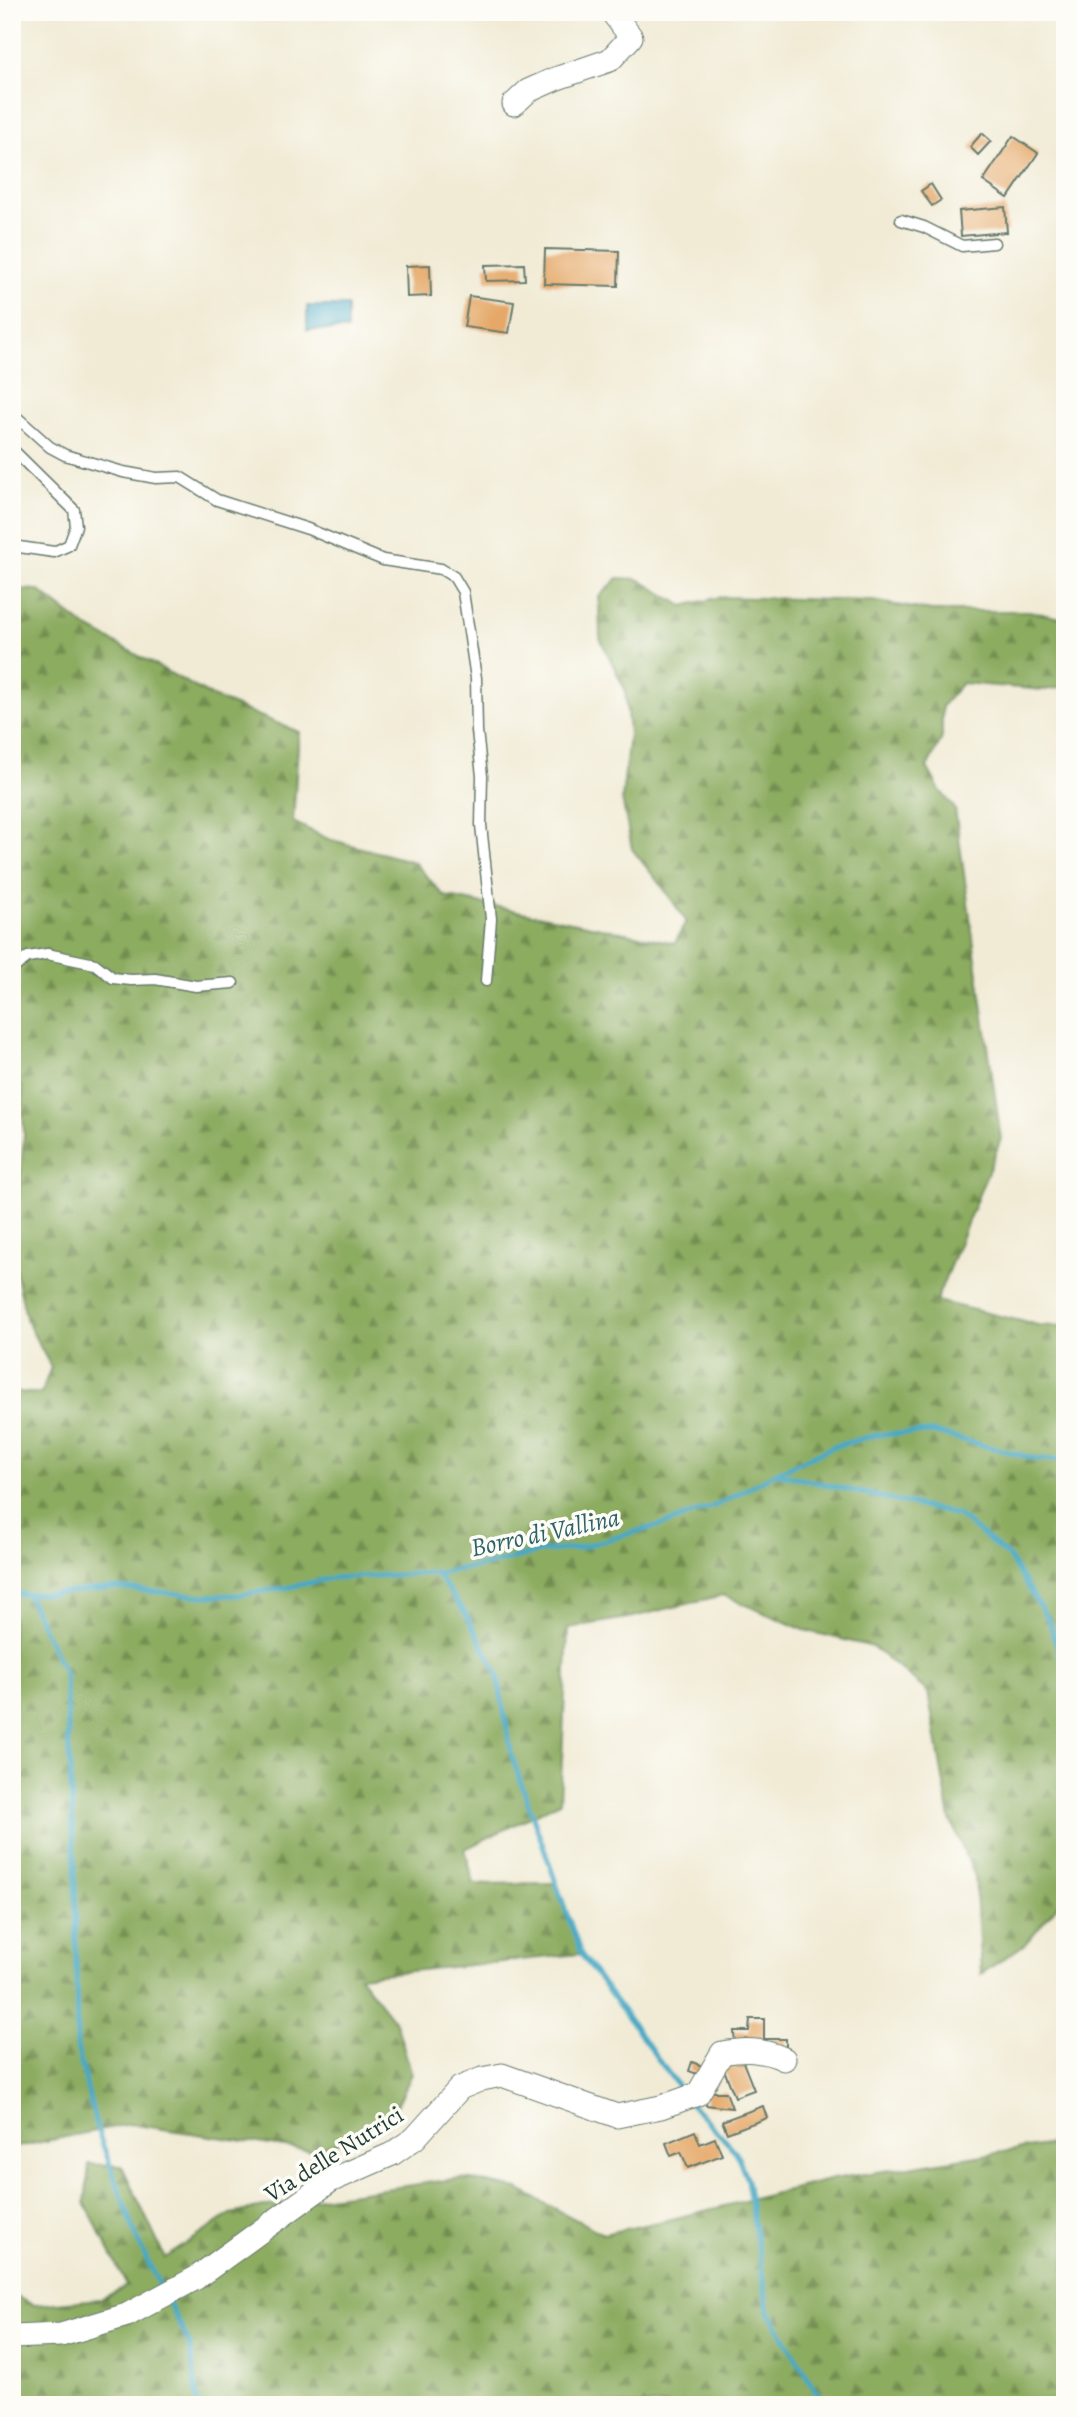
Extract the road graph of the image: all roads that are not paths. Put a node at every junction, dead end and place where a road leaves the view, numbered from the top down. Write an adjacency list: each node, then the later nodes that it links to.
1 (612, 12): 2 (street)
2 (514, 104)
3 (901, 219): 4 (lane)
4 (994, 243)
5 (12, 413): 9 (lane)
6 (12, 449): 7 (lane)
7 (12, 546)
8 (12, 969): 10 (lane)
9 (486, 981)
10 (233, 983)
11 (783, 2059): 12 (street, Via delle Nutrici)
12 (12, 2337)

